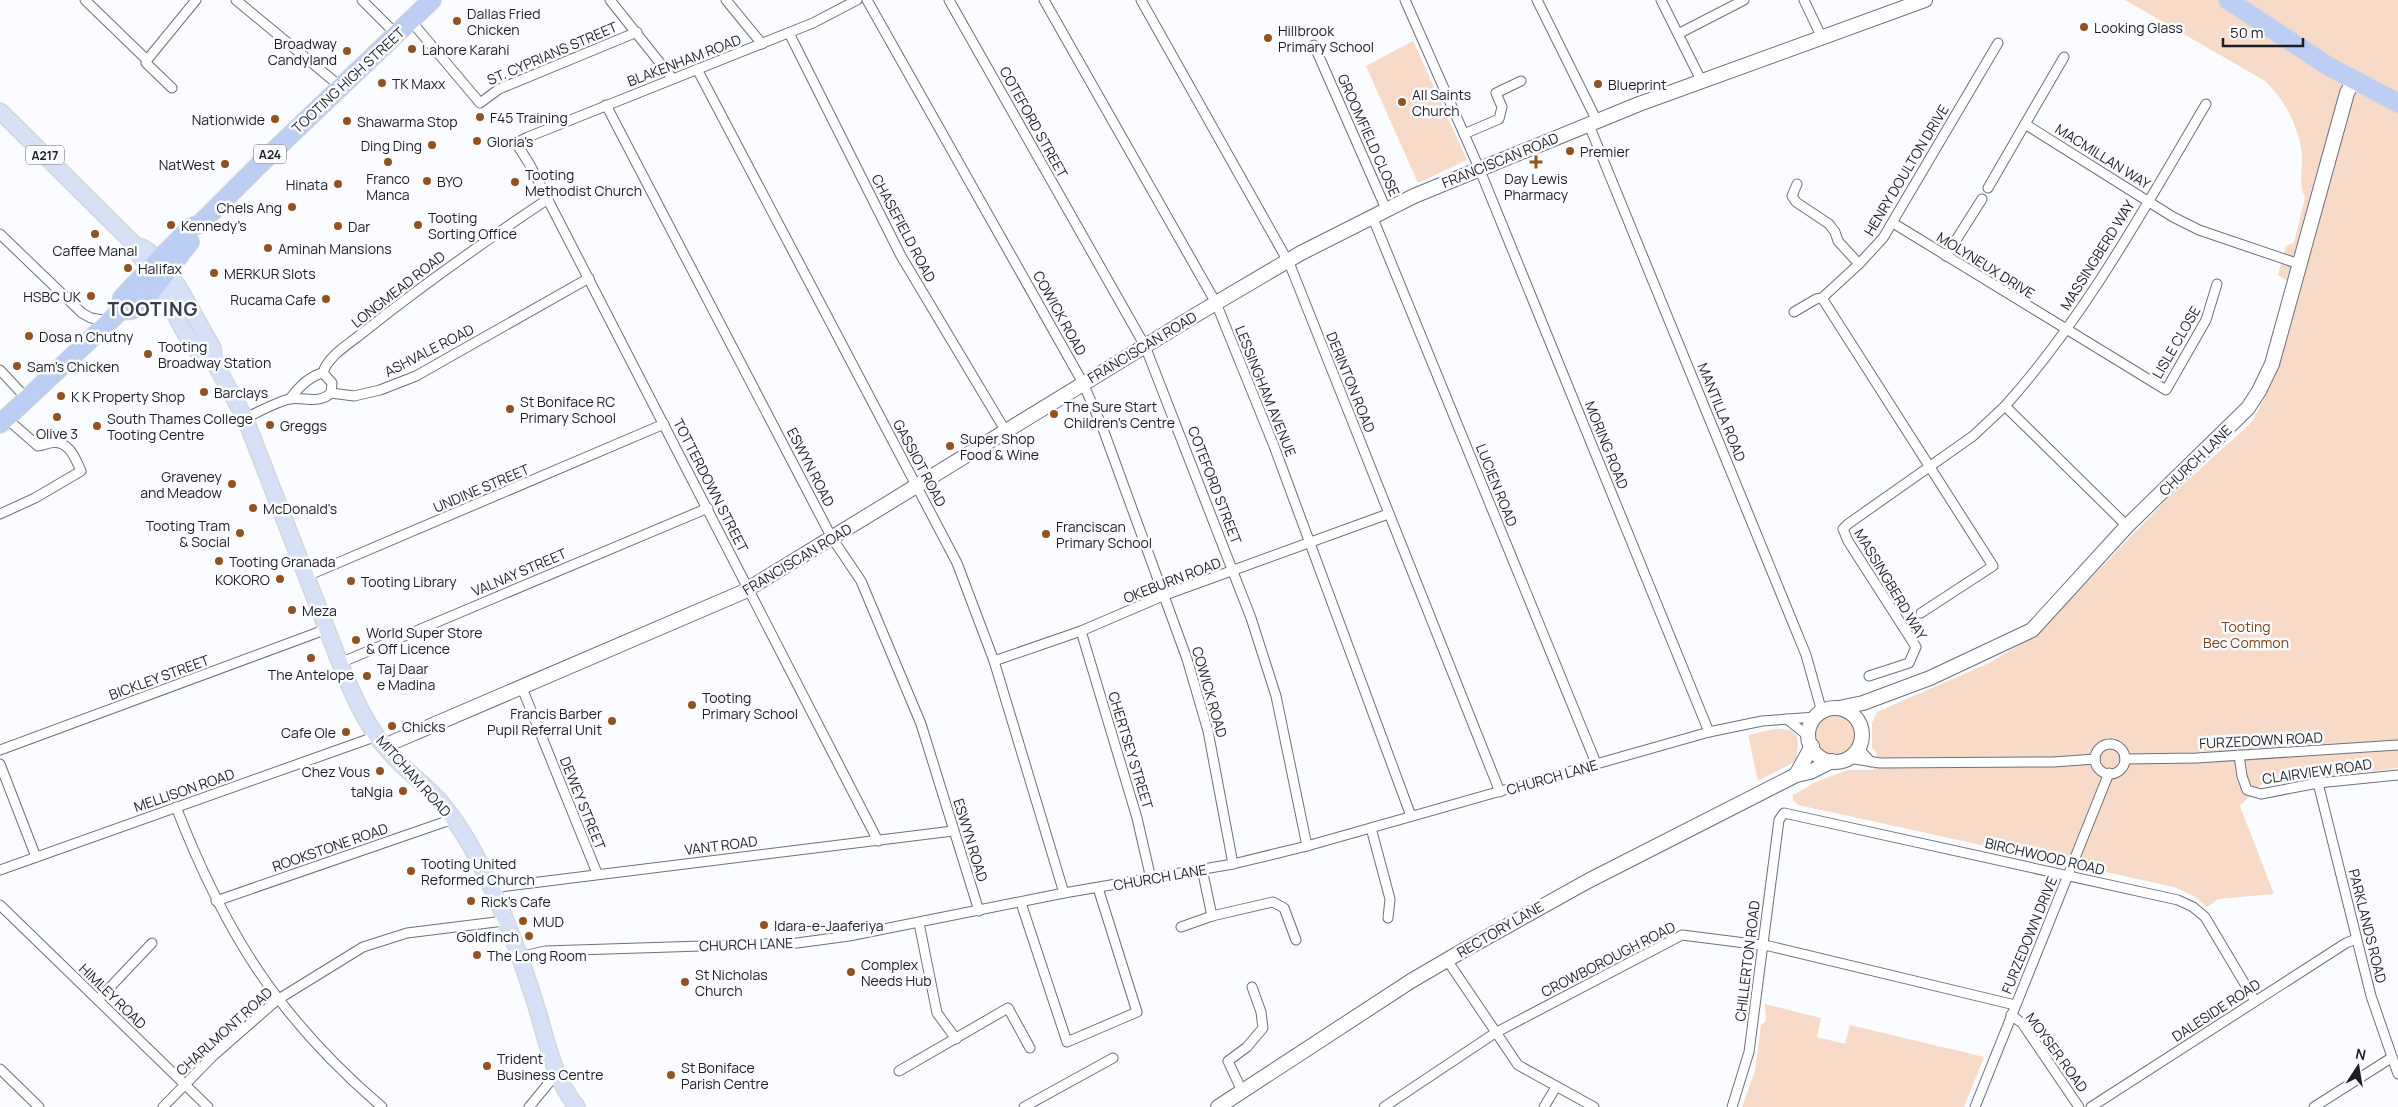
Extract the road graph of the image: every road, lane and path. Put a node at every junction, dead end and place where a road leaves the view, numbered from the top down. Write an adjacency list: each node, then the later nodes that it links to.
1 (85, 0): 30 (street)
2 (196, 0): 30 (street)
3 (236, 0): 36 (street)
4 (362, 0): 24 (street)
5 (432, 0): 20 (highway, A24)
6 (610, 0): 21 (street)
7 (726, 0): 27 (street)
8 (867, 0): 71 (street, COWICK ROAD)
9 (949, 0): 68 (street, COTEFORD STREET)
10 (1044, 0): 64 (street, LESSINGHAM AVENUE)
11 (1141, 0): 57 (street, DERINTON ROAD)
12 (1405, 0): 44 (street, MORING ROAD)
13 (1537, 0): 42 (street, MANTILLA ROAD)
14 (1661, 0): 23 (street)
15 (1744, 0): 23 (street)
16 (1804, 0): 25 (street)
17 (1925, 0): 25 (main road, FRANCISCAN ROAD)
18 (2228, 0): 34 (highway)
19 (854, 1): 22 (street, BLAKENHAM ROAD)
20 (411, 21): 21 (street, ST. CYPRIANS STREET); 24 (highway, TOOTING HIGH STREET / A24)
21 (636, 32): 32 (street)
22 (789, 34): 27 (street, BLAKENHAM ROAD); 79 (street, CHASEFIELD ROAD)
23 (1678, 34): 35 (street)
24 (397, 35): 36 (highway, TOOTING HIGH STREET / A24)
25 (1822, 38): 35 (main road, FRANCISCAN ROAD)
26 (1998, 43): 54 (street, HENRY DOULTON DRIVE)
27 (762, 44): 31 (street, BLAKENHAM ROAD)
28 (1314, 45): 52 (street, GROOMFIELD CLOSE)
29 (2064, 57): 43 (street)
30 (147, 60): 37 (street)
31 (697, 69): 32 (street, BLAKENHAM ROAD); 81 (street, GASSIOT ROAD)
32 (672, 78): 40 (street, BLAKENHAM ROAD)
33 (1521, 80): 44 (street)
34 (2354, 80): 38 (highway); 59 (main road, CHURCH LANE)
35 (1702, 82): 42 (main road, FRANCISCAN ROAD)
36 (341, 87): 60 (highway, TOOTING HIGH STREET / A24)
37 (172, 88)
38 (2398, 103)
39 (2206, 104): 51 (street, MACMILLAN WAY)
40 (606, 105): 45 (street, BLAKENHAM ROAD); 86 (street, ESWYN ROAD)
41 (0, 111): 60 (main road, A217)
42 (1593, 123): 46 (main road, FRANCISCAN ROAD); 101 (street, MANTILLA ROAD)
43 (2025, 124): 48 (street); 51 (street, MACMILLAN WAY)
44 (1464, 134): 46 (street, MORING ROAD)
45 (519, 143): 49 (street, TOTTERDOWN STREET)
46 (1479, 168): 52 (main road, FRANCISCAN ROAD); 104 (street, MORING ROAD)
47 (1797, 184): 58 (street)
48 (1988, 188)
49 (548, 199): 61 (street, TOTTERDOWN STREET); 70 (street, LONGMEAD ROAD)
50 (1982, 199): 56 (street)
51 (2148, 200): 59 (street, MASSINGBERD WAY); 67 (street, MASSINGBERD WAY)
52 (1386, 209): 53 (main road, FRANCISCAN ROAD)
53 (1372, 216): 57 (main road, FRANCISCAN ROAD); 117 (street, LUCIEN ROAD)
54 (1893, 223): 56 (street, MOLYNEUX DRIVE); 58 (street, HENRY DOULTON DRIVE)
55 (0, 234): 66 (street)
56 (1946, 256): 67 (street, MOLYNEUX DRIVE)
57 (1288, 260): 64 (main road, FRANCISCAN ROAD); 84 (street, DERINTON ROAD)
58 (1859, 264): 63 (street, HENRY DOULTON DRIVE)
59 (2299, 264): 85 (main road, CHURCH LANE)
60 (158, 270): 66 (highway, TOOTING HIGH STREET / A24); 76 (main road, MITCHAM ROAD / A217)
61 (589, 278): 72 (street, ASHVALE ROAD); 78 (street, TOTTERDOWN STREET)
62 (2217, 284): 67 (street, LISLE CLOSE)
63 (1822, 298): 65 (street, HENRY DOULTON DRIVE); 80 (street)
64 (1216, 303): 68 (main road, FRANCISCAN ROAD); 87 (street, LESSINGHAM AVENUE)
65 (1794, 312)
66 (115, 316): 73 (highway, TOOTING HIGH STREET / A24)
67 (2066, 330): 75 (street, MASSINGBERD WAY)
68 (1145, 346): 71 (main road, FRANCISCAN ROAD); 88 (street, COTEFORD STREET)
69 (0, 370): 73 (street)
70 (323, 374): 72 (street); 74 (street, LONGMEAD ROAD)
71 (1083, 382): 79 (main road, FRANCISCAN ROAD); 91 (street, COWICK ROAD)
72 (331, 393): 74 (street, ASHVALE ROAD)
73 (27, 398): 77 (highway, TOOTING HIGH STREET / A24)
74 (290, 399): 76 (street, ASHVALE ROAD)
75 (2005, 406): 80 (street, MASSINGBERD WAY); 85 (street)
76 (244, 418): 89 (main road, MITCHAM ROAD / A217)
77 (3, 421): 83 (street)
78 (664, 424): 82 (street, TOTTERDOWN STREET); 89 (street, UNDINE STREET)
79 (1005, 430): 81 (main road, FRANCISCAN ROAD)
80 (1928, 468): 92 (street); 97 (street, MASSINGBERD WAY)
81 (916, 486): 86 (main road, FRANCISCAN ROAD); 95 (street, GASSIOT ROAD)
82 (708, 508): 90 (street, TOTTERDOWN STREET); 96 (street, VALNAY STREET)
83 (0, 514)
84 (1388, 514): 87 (street, OKEBURN ROAD); 122 (street, DERINTON ROAD)
85 (2127, 526): 99 (main road, CHURCH LANE)
86 (832, 538): 90 (main road, FRANCISCAN ROAD); 128 (street, ESWYN ROAD)
87 (1310, 542): 88 (street, OKEBURN ROAD); 124 (street, LESSINGHAM AVENUE)
88 (1233, 572): 91 (street, OKEBURN ROAD); 130 (street, COTEFORD STREET)
89 (307, 576): 93 (main road, MITCHAM ROAD / A217)
90 (750, 589): 98 (main road, FRANCISCAN ROAD); 129 (street, TOTTERDOWN STREET)
91 (1165, 595): 94 (street, OKEBURN ROAD); 132 (street, COWICK ROAD)
92 (1921, 613)
93 (327, 629): 96 (main road, MITCHAM ROAD / A217); 109 (street, BICKLEY STREET)
94 (1081, 631): 95 (street, OKEBURN ROAD); 137 (street, CHERTSEY STREET)
95 (994, 661): 140 (street, GASSIOT ROAD)
96 (340, 663): 105 (main road, MITCHAM ROAD / A217)
97 (1869, 676)
98 (522, 688): 105 (main road, FRANCISCAN ROAD); 135 (street, DEWEY STREET)
99 (1863, 704): 100 (main road, CHURCH LANE); 103 (main road)
100 (1839, 708): 101 (main road); 103 (main road)
101 (1819, 714): 102 (street, CHURCH LANE); 106 (main road)
102 (1787, 719): 104 (street, CHURCH LANE); 106 (street)
103 (1858, 720): 108 (main road)
104 (1708, 732): 117 (street, CHURCH LANE)
105 (381, 741): 123 (street, MELLISON ROAD); 126 (main road, MITCHAM ROAD / A217)
106 (1810, 741): 114 (main road); 119 (main road)
107 (2398, 746): 110 (street, FURZEDOWN ROAD)
108 (1858, 748): 111 (main road); 115 (street)
109 (0, 750)
110 (2239, 755): 113 (street, FURZEDOWN ROAD); 121 (street, CLAIRVIEW ROAD)
111 (1848, 758): 114 (main road); 115 (street)
112 (2095, 759): 113 (street); 115 (street); 118 (street)
113 (2125, 759): 118 (street)
114 (1832, 761): 119 (main road, RECTORY LANE)
115 (1871, 762)
116 (0, 764): 131 (street)
117 (1596, 764): 122 (street, CHURCH LANE)
118 (2109, 774): 136 (street, FURZEDOWN DRIVE)
119 (1796, 775): 155 (main road, RECTORY LANE)
120 (2398, 775): 121 (street, CLAIRVIEW ROAD)
121 (2318, 783): 150 (street, PARKLANDS ROAD)
122 (1500, 792): 124 (street, CHURCH LANE)
123 (176, 807): 131 (street, MELLISON ROAD); 141 (street)
124 (1411, 816): 127 (street, CHURCH LANE)
125 (1780, 816): 136 (street, BIRCHWOOD ROAD); 153 (street, CHILLERTON ROAD)
126 (453, 819): 138 (main road, MITCHAM ROAD / A217); 141 (street, ROOKSTONE ROAD)
127 (1370, 828): 130 (street, CHURCH LANE); 146 (street)
128 (954, 831): 129 (street, VANT ROAD); 144 (street, ESWYN ROAD)
129 (878, 841): 135 (street, VANT ROAD)
130 (1307, 846): 132 (street, CHURCH LANE)
131 (36, 857): 134 (street, MELLISON ROAD)
132 (1233, 864): 133 (street, CHURCH LANE)
133 (1202, 869): 137 (street, CHURCH LANE); 145 (street)
134 (0, 870)
135 (597, 873): 138 (street, VANT ROAD)
136 (2068, 875): 159 (street, BIRCHWOOD ROAD); 160 (street, FURZEDOWN DRIVE)
137 (1151, 879): 139 (street, CHURCH LANE)
138 (491, 888): 147 (main road, MITCHAM ROAD / A217)
139 (1098, 888): 140 (street, CHURCH LANE); 142 (street)
140 (1064, 893): 142 (street, CHURCH LANE)
141 (216, 902): 158 (street)
142 (1021, 902): 144 (street, CHURCH LANE)
143 (0, 905): 157 (street, HIMLEY ROAD)
144 (979, 911): 148 (street, CHURCH LANE)
145 (1212, 916): 149 (street); 151 (street)
146 (1388, 918)
147 (504, 921): 154 (main road, MITCHAM ROAD / A217); 158 (street, CHARLMONT ROAD)
148 (919, 923): 154 (street, CHURCH LANE); 163 (street)
149 (1181, 927)
150 (2356, 939): 159 (street, DALESIDE ROAD); 166 (street, PARKLANDS ROAD)
151 (1296, 940)
152 (152, 944): 157 (street)
153 (1763, 945): 160 (street, CROWBOROUGH ROAD); 162 (street, CROWBOROUGH ROAD); 185 (street, CHILLERTON ROAD)
154 (519, 957): 169 (main road, MITCHAM ROAD / A217)
155 (1447, 960): 162 (street); 173 (main road, RECTORY LANE)
156 (1252, 987): 173 (street)
157 (98, 1000): 171 (street, HIMLEY ROAD)
158 (277, 1000): 171 (street, CHARLMONT ROAD); 177 (street)
159 (2255, 1001): 188 (street, DALESIDE ROAD)
160 (2015, 1005): 161 (street, FURZEDOWN DRIVE)
161 (2011, 1015): 186 (street, FURZEDOWN DRIVE); 187 (street, MOYSER ROAD)
162 (1495, 1033): 172 (street); 182 (street, CROWBOROUGH ROAD)
163 (956, 1039): 164 (street); 168 (street)
164 (1030, 1048)
165 (1113, 1058): 180 (street)
166 (2391, 1058): 170 (street, PARKLANDS ROAD); 189 (street)
167 (0, 1069): 174 (street)
168 (900, 1071)
169 (557, 1074): 178 (street); 179 (main road, MITCHAM ROAD / A217)
170 (2398, 1074)
171 (185, 1085): 175 (street, CHARLMONT ROAD); 176 (street, HIMLEY ROAD)
172 (1556, 1087): 183 (street); 184 (street)
173 (1242, 1091): 181 (main road, RECTORY LANE)
174 (39, 1107)
175 (163, 1107)
176 (208, 1107)
177 (382, 1107)
178 (529, 1107)
179 (577, 1107)
180 (1024, 1107)
181 (1218, 1107)
182 (1384, 1107)
183 (1544, 1107)
184 (1594, 1107)
185 (1732, 1107)
186 (1974, 1107)
187 (2079, 1107)
188 (2091, 1107)
189 (2314, 1107)

